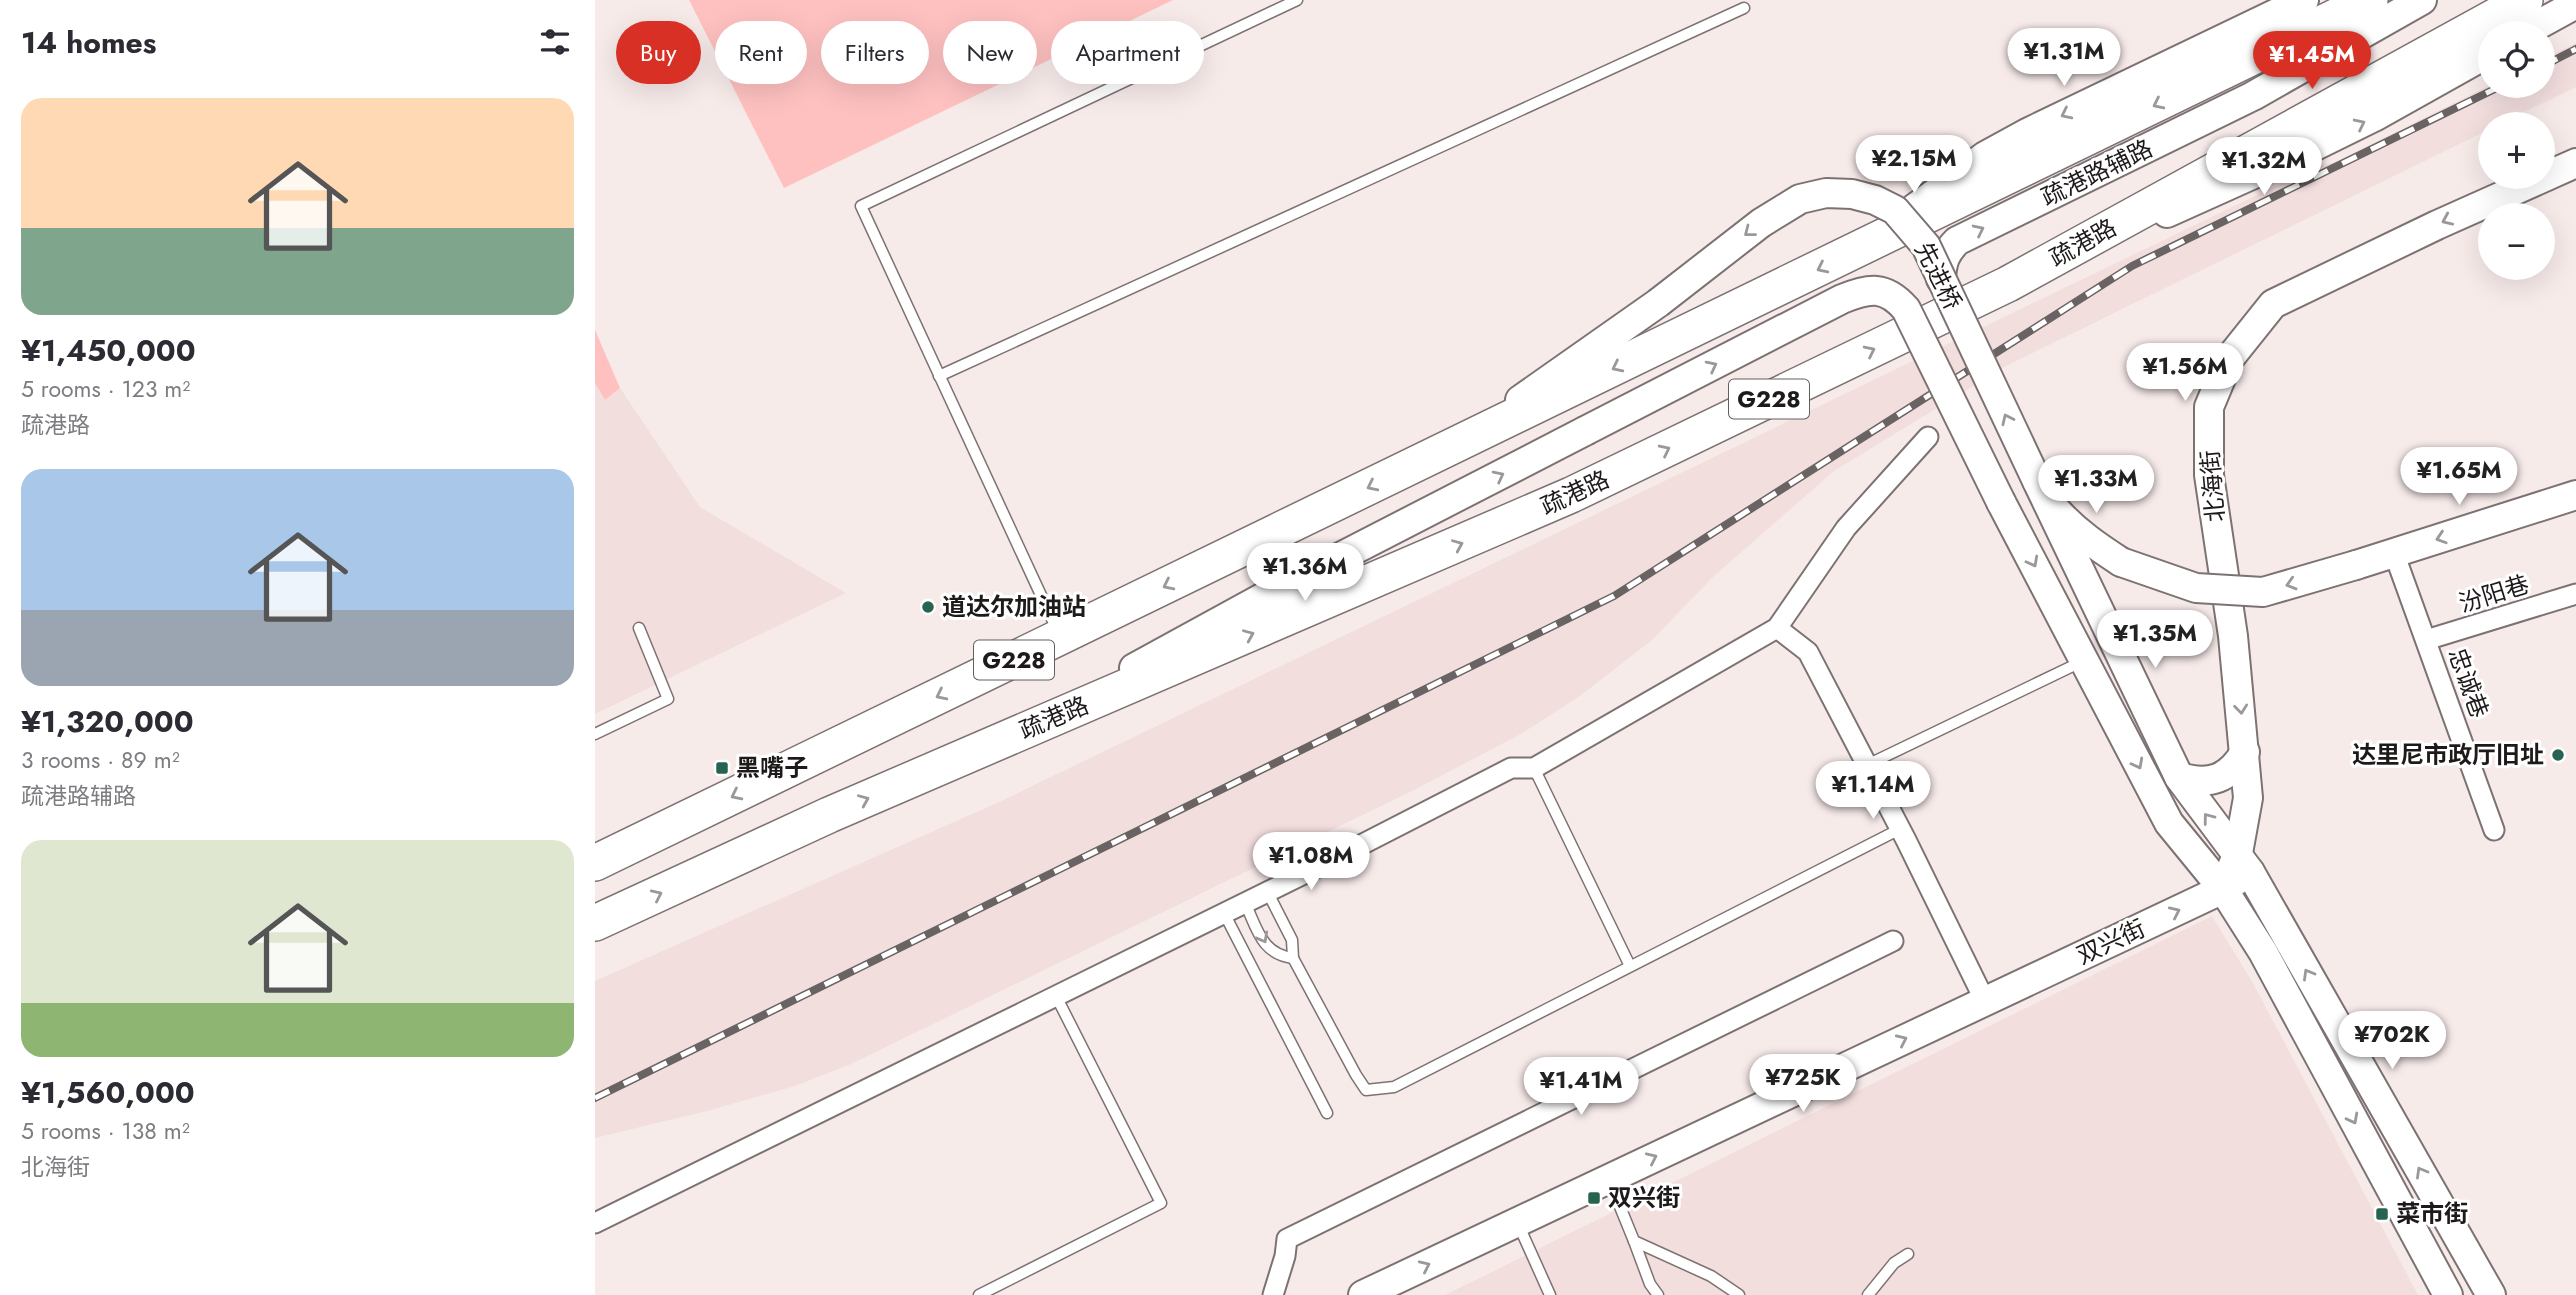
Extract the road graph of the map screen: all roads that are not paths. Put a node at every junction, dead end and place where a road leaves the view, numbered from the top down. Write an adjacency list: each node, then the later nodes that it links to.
1 (1297, 0): 13 (lane)
2 (2304, 0): 10 (main road, one-way to 10)
3 (2370, 0): 10 (highway, G228, one-way to 10)
4 (2422, 0): 11 (main road, 疏港路辅路, one-way to 4)
5 (2576, 4): 7 (main road)
6 (1744, 8): 13 (lane)
7 (2519, 14): 12 (highway, 疏港路 / G228)
8 (2478, 59): 12 (main road, one-way to 8)
9 (2576, 163): 27 (main road, 北海街, one-way to 27)
10 (1866, 246): 15 (highway, G228, one-way to 15)
11 (1941, 279): 15 (main road, 先进桥, one-way to 15, bridge); 16 (main road, 先进桥, one-way to 11, bridge)
12 (2008, 284): 26 (highway, 疏港路 / G228, one-way to 12)
13 (940, 376): 22 (lane)
14 (1928, 438): 21 (street)
15 (1434, 456): 22 (highway, G228, one-way to 22)
16 (2041, 489): 18 (main road, one-way to 16, bridge); 30 (main road)
17 (2576, 495): 18 (main road, one-way to 18)
18 (2394, 553): 23 (street, 忠诚巷)
19 (2576, 594): 23 (street, 汾阳巷)
20 (639, 628): 25 (lane)
21 (1777, 628): 28 (street); 29 (street)
22 (1060, 638): 34 (highway, G228, one-way to 34)
23 (2426, 640): 32 (street, 忠诚巷)
24 (2084, 660): 26 (main road, 先进桥, one-way to 24, bridge); 28 (lane); 35 (main road, one-way to 35)
25 (595, 734)
26 (1006, 738): 39 (highway, 疏港路 / G228, one-way to 26)
27 (2245, 752): 30 (main road); 33 (main road, 北海街)
28 (1867, 765): 31 (street)
29 (1534, 768): 36 (street); 42 (lane)
30 (2179, 777): 33 (main road, one-way to 30)
31 (1900, 829): 42 (lane); 44 (street)
32 (2494, 830)
33 (2244, 862): 35 (main road, 北海街); 59 (main road, one-way to 33)
34 (595, 863)
35 (2223, 889): 44 (main road, 双兴街, one-way to 35); 58 (main road, one-way to 58)
36 (1267, 891): 37 (street); 41 (lane)
37 (1245, 903): 38 (street); 41 (lane, one-way to 41)
38 (1224, 913): 43 (street); 45 (lane)
39 (595, 923)
40 (1893, 941): 52 (street)
41 (1293, 958): 42 (lane)
42 (1630, 966)
43 (1056, 996): 48 (street); 51 (lane)
44 (1985, 1001): 46 (main road, 双兴街, one-way to 44)
45 (1327, 1113)
46 (1609, 1179): 47 (main road, 双兴街); 49 (lane)
47 (1518, 1222): 53 (main road, 双兴街, one-way to 47); 54 (lane)
48 (595, 1223)
49 (1633, 1241): 55 (lane); 56 (lane)
50 (1907, 1254): 57 (lane)
51 (979, 1295)
52 (1273, 1295)
53 (1363, 1295)
54 (1550, 1295)
55 (1658, 1295)
56 (1739, 1295)
57 (1868, 1295)
58 (2448, 1295)
59 (2491, 1295)

